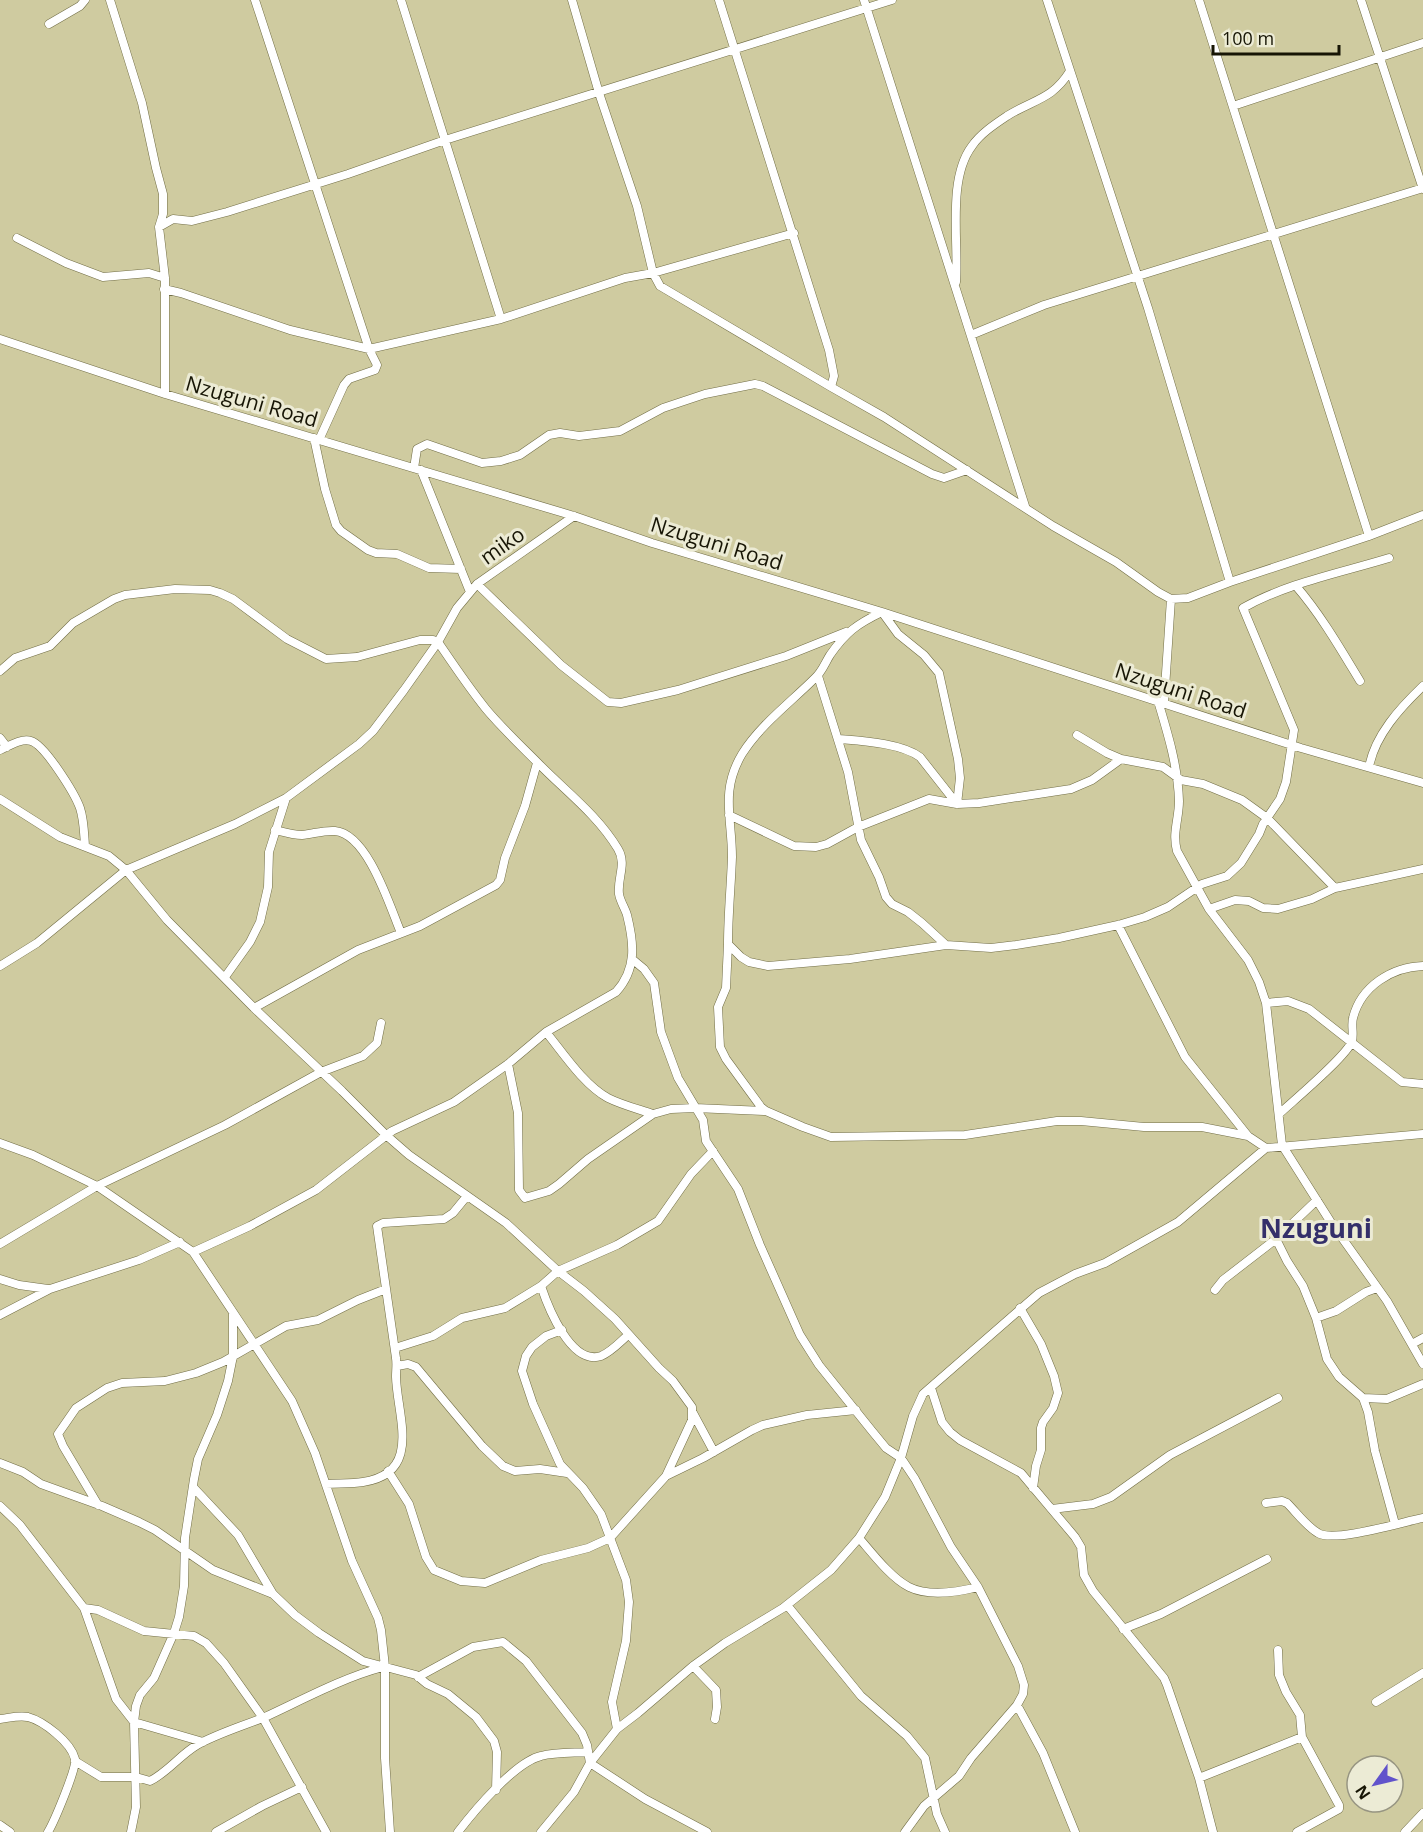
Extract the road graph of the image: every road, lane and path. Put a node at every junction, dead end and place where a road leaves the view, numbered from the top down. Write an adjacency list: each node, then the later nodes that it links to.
1 (85, 0): 12 (street)
2 (110, 0): 22 (street)
3 (255, 0): 20 (street)
4 (401, 0): 19 (street)
5 (572, 0): 17 (street)
6 (719, 0): 14 (street)
7 (892, 0): 11 (street)
8 (1047, 0): 16 (street)
9 (1199, 0): 18 (street)
10 (1361, 0): 15 (street)
11 (865, 4): 14 (street); 29 (street)
12 (50, 24)
13 (1423, 43): 15 (street)
14 (735, 50): 17 (street); 23 (street)
15 (1380, 57): 18 (street); 21 (street)
16 (1071, 71): 27 (street); 29 (street)
17 (600, 93): 19 (street); 26 (street)
18 (1233, 106): 24 (street)
19 (445, 140): 20 (street); 31 (street)
20 (315, 183): 22 (street); 34 (street)
21 (1423, 189): 24 (street)
22 (159, 227): 28 (street)
23 (794, 233): 26 (street); 35 (street)
24 (1274, 234): 27 (street); 43 (street)
25 (17, 238): 28 (street)
26 (653, 273): 31 (street); 35 (street)
27 (1137, 276): 32 (street); 46 (street)
28 (165, 278): 30 (street)
29 (955, 287): 32 (street)
30 (164, 290): 34 (street); 36 (street)
31 (501, 319): 34 (street)
32 (970, 335): 40 (street)
33 (0, 339): 36 (street, Nzuguni Road)
34 (369, 349): 37 (street)
35 (831, 387): 39 (street)
36 (165, 394): 37 (street, Nzuguni Road)
37 (316, 439): 38 (street, Nzuguni Road); 45 (street)
38 (417, 469): 39 (street); 42 (street, Nzuguni Road); 45 (street)
39 (967, 470): 40 (street)
40 (1025, 506): 50 (street)
41 (1423, 515): 43 (street)
42 (574, 516): 47 (street, miko); 51 (street, Nzuguni Road)
43 (1369, 536): 46 (street)
44 (1389, 558): 48 (street)
45 (461, 569): 49 (street)
46 (1230, 582): 50 (street)
47 (477, 584): 49 (street, miko); 52 (street)
48 (1296, 586): 56 (street); 62 (street)
49 (470, 592): 53 (street, miko)
50 (1171, 599): 58 (street)
51 (882, 612): 52 (street); 58 (street, Nzuguni Road); 71 (street)
52 (848, 632): 55 (street)
53 (438, 642): 54 (street); 65 (street); 69 (street, miko)
54 (0, 672)
55 (818, 676): 61 (street); 72 (street)
56 (1360, 681)
57 (1423, 686): 66 (street)
58 (1161, 702): 62 (street, Nzuguni Road); 67 (street)
59 (1077, 735): 64 (street)
60 (0, 738): 63 (street)
61 (839, 739): 71 (street); 74 (street)
62 (1291, 744): 66 (street, Nzuguni Road); 73 (street)
63 (3, 749): 76 (street)
64 (1121, 759): 67 (street); 71 (street)
65 (537, 763): 83 (street); 86 (street)
66 (1370, 767): 68 (street, Nzuguni Road)
67 (1176, 778): 73 (street); 79 (street)
68 (1423, 783)
69 (286, 798): 75 (street); 78 (street, miko)
70 (0, 799): 76 (street)
71 (957, 804): 74 (street)
72 (729, 815): 74 (street); 84 (street)
73 (1268, 818): 79 (street); 80 (street)
74 (858, 827): 85 (street)
75 (275, 830): 83 (street); 89 (street)
76 (85, 846): 78 (street)
77 (1423, 869): 80 (street)
78 (126, 870): 87 (street, miko); 89 (street)
79 (1196, 887): 81 (street); 82 (street)
80 (1335, 888): 81 (street)
81 (1209, 909): 90 (street)
82 (1118, 925): 85 (street); 104 (street)
83 (401, 933): 91 (street)
84 (728, 944): 85 (street); 99 (street)
85 (946, 945)
86 (632, 959): 93 (street); 98 (street)
87 (0, 966)
88 (1423, 966): 94 (street)
89 (225, 977): 91 (street)
90 (1266, 1003): 94 (street); 101 (street)
91 (254, 1008): 96 (street)
92 (381, 1023): 96 (street)
93 (546, 1032): 95 (street); 100 (street)
94 (1352, 1041): 97 (street); 101 (street)
95 (508, 1064): 100 (street); 103 (street)
96 (321, 1072): 103 (street); 109 (street)
97 (1423, 1084)
98 (695, 1108): 99 (street); 100 (street); 108 (street)
99 (766, 1111): 104 (street)
100 (653, 1114)
101 (1279, 1114): 106 (street)
102 (1423, 1134): 106 (street)
103 (386, 1135): 110 (street); 115 (street)
104 (1248, 1136): 107 (street)
105 (0, 1143): 109 (street)
106 (1282, 1145): 107 (street); 111 (street)
107 (1266, 1148): 123 (street)
108 (713, 1151): 116 (street); 140 (street)
109 (97, 1186): 113 (street); 114 (street)
110 (467, 1196): 116 (street); 121 (street)
111 (1317, 1200): 112 (street); 119 (street)
112 (1276, 1239): 122 (street); 126 (street)
113 (180, 1242): 115 (street); 120 (street)
114 (0, 1244)
115 (193, 1252): 124 (street)
116 (558, 1271): 118 (street); 128 (street)
117 (0, 1279): 120 (street)
118 (541, 1286): 127 (street); 132 (street)
119 (1377, 1288): 126 (street); 131 (street)
120 (50, 1289): 125 (street)
121 (386, 1289): 130 (street); 132 (street)
122 (1215, 1290)
123 (1020, 1308): 137 (street); 150 (street)
124 (233, 1313): 130 (street); 133 (street)
125 (0, 1315)
126 (1316, 1318): 139 (street)
127 (562, 1330): 128 (street); 146 (street)
128 (628, 1335): 141 (street)
129 (1423, 1338): 131 (street)
130 (254, 1343): 133 (street); 148 (street)
131 (1412, 1344): 134 (street)
132 (395, 1348): 135 (street)
133 (233, 1356): 149 (street); 152 (street)
134 (1423, 1364)
135 (397, 1366): 145 (street); 146 (street)
136 (1423, 1384): 139 (street)
137 (931, 1388): 143 (street); 150 (street)
138 (1278, 1398): 154 (street)
139 (1363, 1398): 156 (street)
140 (856, 1410): 142 (street); 143 (street)
141 (693, 1413): 142 (street); 147 (street)
142 (714, 1452): 147 (street)
143 (901, 1458): 158 (street); 161 (street)
144 (0, 1463): 152 (street)
145 (388, 1471): 148 (street); 157 (street)
146 (567, 1473): 157 (street)
147 (666, 1476): 157 (street)
148 (326, 1484): 169 (street)
149 (194, 1488): 159 (street); 162 (street)
150 (1033, 1488): 154 (street)
151 (1266, 1503): 156 (street)
152 (98, 1505): 159 (street)
153 (0, 1506): 164 (street)
154 (1052, 1509): 165 (street)
155 (1423, 1518): 156 (street)
156 (1395, 1524)
157 (610, 1538): 178 (street)
158 (859, 1538): 161 (street); 163 (street)
159 (186, 1551): 162 (street); 166 (street)
160 (1267, 1558): 165 (street)
161 (978, 1587): 173 (street)
162 (273, 1593): 169 (street)
163 (787, 1605): 168 (street); 188 (street)
164 (84, 1608): 166 (street); 177 (street)
165 (1123, 1629): 185 (street)
166 (174, 1634): 174 (street); 177 (street)
167 (1278, 1650): 179 (street)
168 (693, 1666): 176 (street); 178 (street)
169 (385, 1667): 171 (street); 174 (street); 196 (street)
170 (1423, 1673): 172 (street)
171 (418, 1677): 181 (street); 187 (street)
172 (1376, 1702)
173 (1017, 1705): 188 (street); 202 (street)
174 (263, 1718): 180 (street); 186 (street)
175 (0, 1719): 182 (street)
176 (715, 1719)
177 (134, 1722): 180 (street); 184 (street)
178 (616, 1729): 183 (street)
179 (1302, 1737): 185 (street); 204 (street)
180 (203, 1742): 184 (street)
181 (588, 1752): 183 (street); 187 (street)
182 (75, 1761): 184 (street); 192 (street)
183 (590, 1763): 198 (street); 199 (street)
184 (136, 1777): 193 (street)
185 (1199, 1778): 203 (street)
186 (302, 1787): 194 (street); 195 (street)
187 (496, 1790): 197 (street)
188 (934, 1799): 200 (street); 201 (street)
189 (1423, 1813): 205 (street)
190 (0, 1824): 191 (street)
191 (10, 1832)
192 (48, 1832)
193 (130, 1832)
194 (216, 1832)
195 (326, 1832)
196 (390, 1832)
197 (458, 1832)
198 (541, 1832)
199 (706, 1832)
200 (905, 1832)
201 (945, 1832)
202 (1075, 1832)
203 (1213, 1832)
204 (1297, 1832)
205 (1405, 1832)

